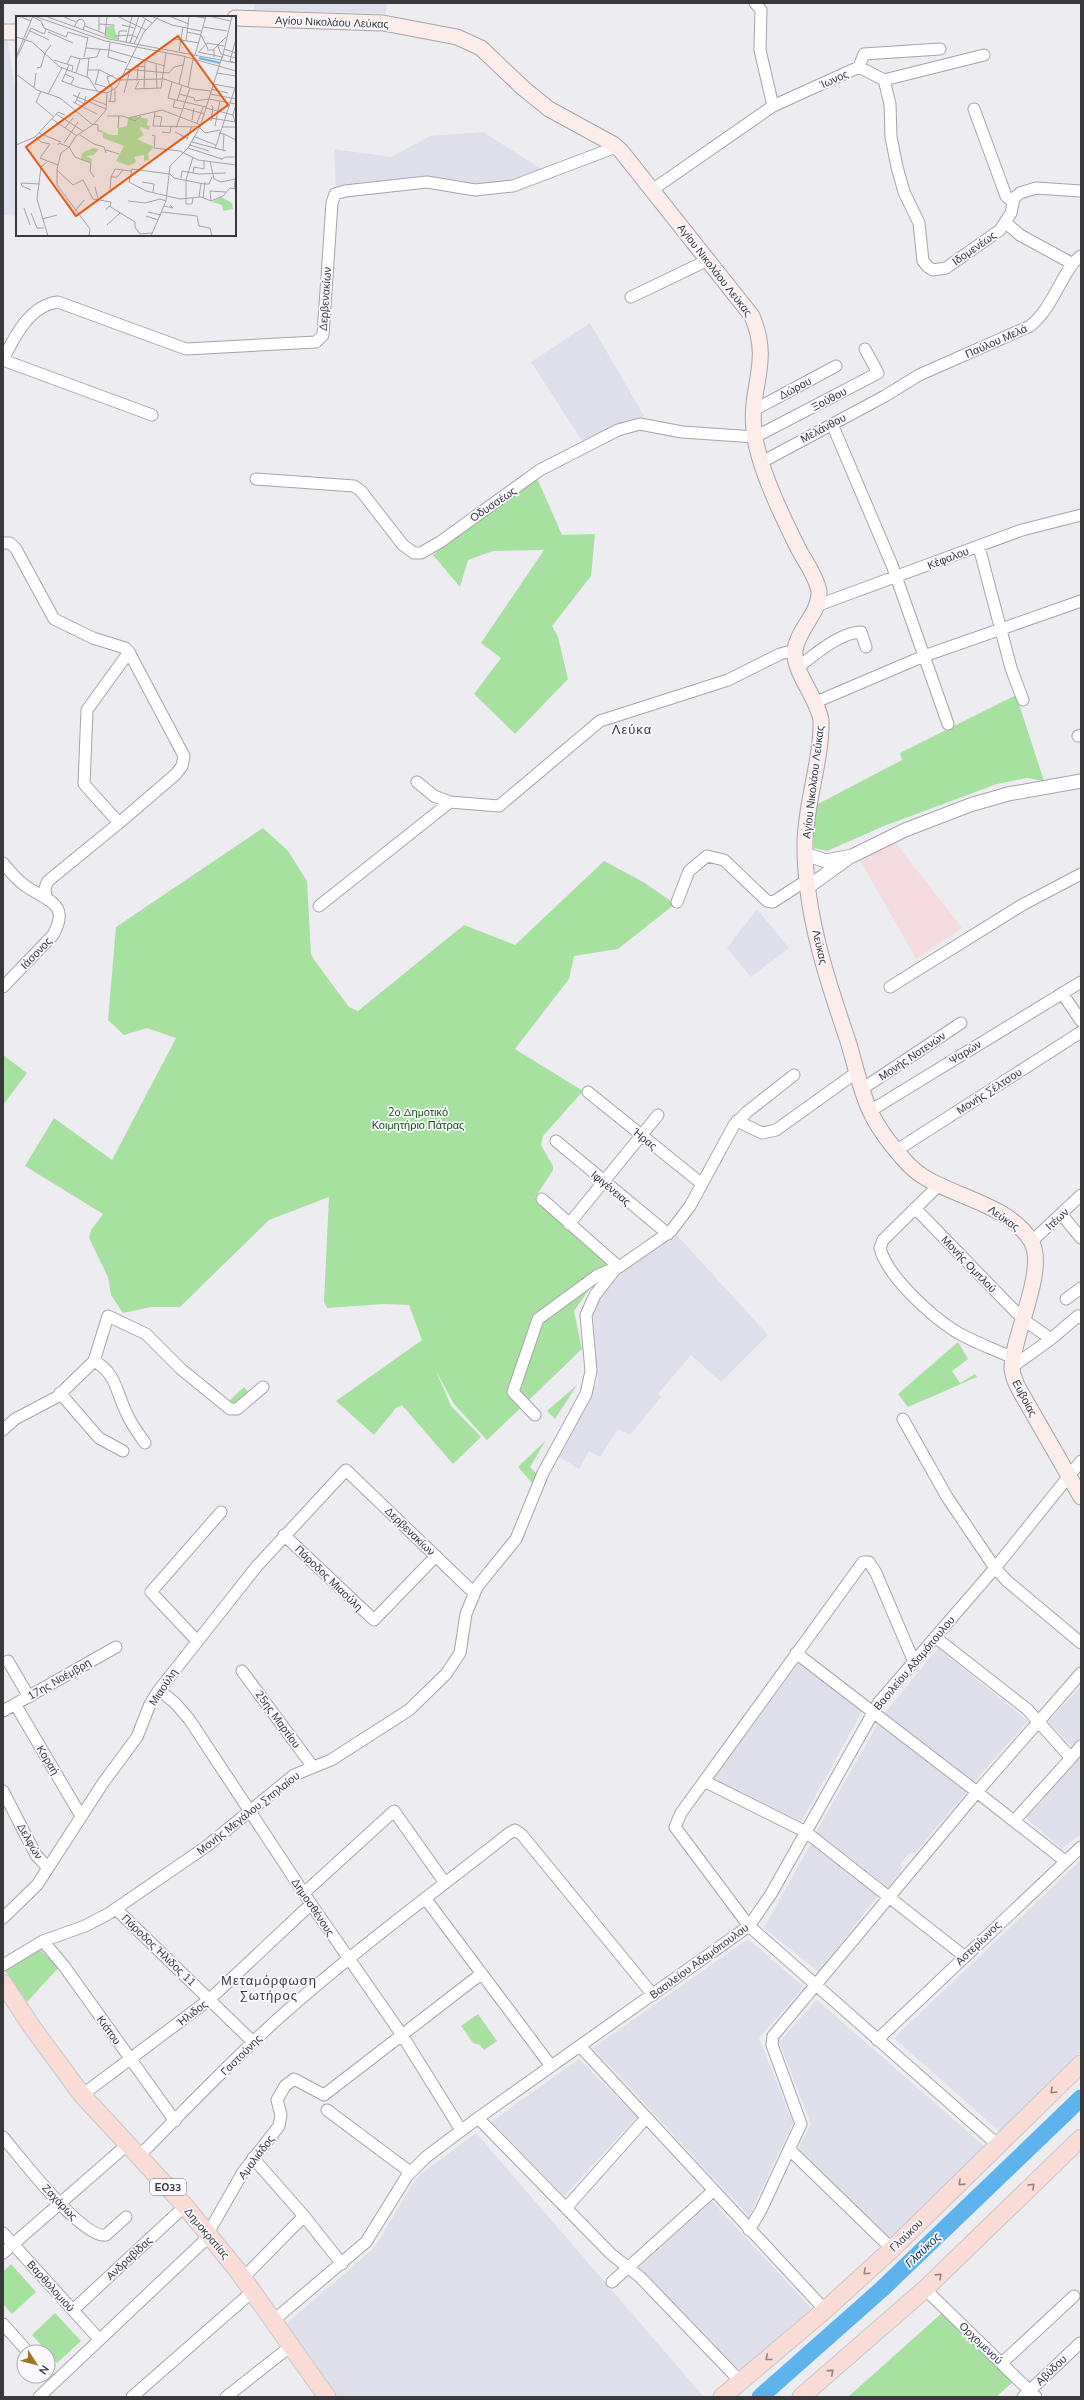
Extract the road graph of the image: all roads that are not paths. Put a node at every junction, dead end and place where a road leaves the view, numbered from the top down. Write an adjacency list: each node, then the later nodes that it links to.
1 (755, 3): 9 (street)
2 (236, 18): 11 (main road, Αγίου Νικολάου Λεύκας)
3 (3, 32): 4 (main road)
4 (16, 32)
5 (940, 49): 7 (street)
6 (984, 55): 8 (street)
7 (859, 67): 8 (street, Ίωνος); 9 (street, Ίωνος)
8 (884, 80): 15 (street, Ιδομενέως)
9 (773, 106): 12 (street, Ίωνος)
10 (974, 109): 14 (street)
11 (616, 147): 12 (main road, Αγίου Νικολάου Λεύκας); 20 (street, Δερβενακίων)
12 (652, 190): 16 (main road, Αγίου Νικολάου Λεύκας)
13 (1081, 190): 14 (street)
14 (1013, 202): 15 (street, Ιδομενέως)
15 (1006, 223): 17 (street)
16 (708, 260): 18 (street); 23 (main road, Αγίου Νικολάου Λεύκας)
17 (1077, 260): 22 (street, Παύλου Μελά)
18 (631, 297)
19 (865, 349): 26 (street, Ξούθου)
20 (3, 360): 24 (street)
21 (836, 366): 23 (street, Δώρου)
22 (885, 396): 25 (street, Μελάνθου)
23 (754, 410): 26 (main road, Αγίου Νικολάου Λεύκας)
24 (152, 416)
25 (832, 424): 27 (street, Μελάνθου); 32 (street)
26 (755, 437): 27 (main road, Αγίου Νικολάου Λεύκας); 28 (street, Οδυσσέως)
27 (762, 462): 34 (main road, Αγίου Νικολάου Λεύκας)
28 (256, 479)
29 (1081, 515): 31 (street, Κέφαλου)
30 (3, 543): 38 (street)
31 (978, 547): 32 (street, Κέφαλου); 35 (street)
32 (897, 577): 34 (street, Κέφαλου); 39 (street)
33 (1081, 601): 35 (street)
34 (816, 606): 37 (main road, Αγίου Νικολάου Λεύκας)
35 (1001, 629): 39 (street); 41 (street)
36 (866, 647): 40 (street)
37 (795, 650): 40 (main road, Αγίου Νικολάου Λεύκας); 46 (street)
38 (129, 652): 47 (street); 47 (street)
39 (924, 656): 42 (street); 43 (street)
40 (798, 667): 42 (main road, Αγίου Νικολάου Λεύκας)
41 (1023, 700)
42 (816, 702): 48 (main road, Αγίου Νικολάου Λεύκας)
43 (948, 724)
44 (1081, 781): 49 (street)
45 (416, 782): 46 (street)
46 (450, 802): 55 (street)
47 (119, 823): 53 (street)
48 (805, 854): 49 (street); 52 (main road, Λεύκας)
49 (852, 856): 52 (street)
50 (3, 863): 53 (street)
51 (1081, 874): 58 (street)
52 (808, 884): 54 (street); 63 (main road, Λεύκας)
53 (46, 897): 57 (street, Ιάσονος)
54 (677, 902)
55 (319, 906)
56 (1081, 982): 59 (street, Ψαρών)
57 (3, 987)
58 (890, 987)
59 (1062, 993): 60 (street); 67 (street, Ψαρών)
60 (1081, 1021)
61 (961, 1023): 65 (street, Μονής Νοτενών)
62 (1081, 1032): 72 (street, Μονής Σέλτσου)
63 (857, 1072): 65 (main road, Λεύκας); 69 (street)
64 (794, 1075): 69 (street, Μονής Μεγάλου Σπηλαίου)
65 (862, 1089): 67 (main road, Λεύκας)
66 (588, 1092): 70 (street, Ήρας)
67 (870, 1111): 72 (main road, Λεύκας)
68 (658, 1115): 70 (street)
69 (737, 1121): 74 (street, Μονής Μεγάλου Σπηλαίου)
70 (641, 1136): 73 (street); 74 (street, Ήρας)
71 (556, 1141): 73 (street, Ιφιγένειας)
72 (897, 1150): 75 (main road, Λεύκας)
73 (604, 1183): 80 (street); 81 (street, Ιφιγένειας)
74 (702, 1184): 81 (street, Μονής Μεγάλου Σπηλαίου)
75 (939, 1185): 78 (street); 83 (main road, Λεύκας)
76 (1081, 1195): 79 (street, Ιτέων)
77 (542, 1199): 80 (street)
78 (915, 1208): 88 (street, Μονής Ομπλού); 91 (street)
79 (1062, 1215): 82 (street); 83 (street, Ιτέων)
80 (569, 1224): 84 (street)
81 (668, 1234): 84 (street, Μονής Μεγάλου Σπηλαίου)
82 (1081, 1238)
83 (1031, 1242): 88 (main road)
84 (617, 1268): 94 (street, Μονής Μεγάλου Σπηλαίου); 107 (street, Μονής Μεγάλου Σπηλαίου)
85 (1081, 1288): 86 (street)
86 (1066, 1299)
87 (1081, 1318): 89 (street)
88 (1024, 1320): 89 (street, Μονής Ομπλού); 91 (main road)
89 (1051, 1339): 91 (street)
90 (94, 1361): 92 (street); 93 (street); 97 (street)
91 (1012, 1363): 101 (main road, Ευβοίας)
92 (263, 1387)
93 (60, 1393): 96 (street); 98 (street)
94 (536, 1415)
95 (903, 1419): 106 (street)
96 (3, 1430)
97 (145, 1443)
98 (123, 1451)
99 (1081, 1461): 101 (street, Βασιλείου Αδαμόπουλου)
100 (346, 1470): 104 (street, Μιαούλη); 105 (street, Δερβενακίων)
101 (1068, 1475): 102 (main road, Ευβοίας); 106 (street, Βασιλείου Αδαμόπουλου)
102 (1081, 1496)
103 (221, 1512): 109 (street)
104 (284, 1535): 105 (street, Πάροδος Μιαούλη); 109 (street, Μιαούλη)
105 (436, 1556): 107 (street, Δερβενακίων)
106 (994, 1568): 108 (street, Βασιλείου Αδαμόπουλου); 110 (street)
107 (474, 1592): 125 (street, Μονής Μεγάλου Σπηλαίου)
108 (935, 1637): 114 (street, Βασιλείου Αδαμόπουλου); 122 (street)
109 (197, 1641): 117 (street, Μιαούλη)
110 (1081, 1643)
111 (116, 1647): 118 (street, 17ης Νοέμβρη)
112 (796, 1653): 114 (street); 121 (street); 126 (street)
113 (8, 1661): 118 (street)
114 (914, 1662): 121 (street, Βασιλείου Αδαμόπουλου)
115 (242, 1671): 125 (street, 25ης Μαρτίου)
116 (1081, 1673): 122 (street)
117 (158, 1690): 129 (street, Δημοσθένους); 130 (street, Μιαούλη)
118 (29, 1697): 119 (street, 17ης Νοέμβρη)
119 (15, 1704): 120 (street, 17ης Νοέμβρη); 130 (street, Κοραή)
120 (3, 1711)
121 (872, 1712): 128 (street); 132 (street, Βασιλείου Αδαμόπουλου)
122 (1039, 1721): 124 (street); 128 (street)
123 (1081, 1746): 124 (street)
124 (1071, 1758): 131 (street)
125 (313, 1767): 129 (street, Μονής Μεγάλου Σπηλαίου)
126 (704, 1781): 132 (street); 143 (street)
127 (3, 1791): 135 (street, Δελφών)
128 (978, 1792): 131 (street); 138 (street)
129 (250, 1812): 137 (street, Δημοσθένους); 141 (street, Μονής Μεγάλου Σπηλαίου)
130 (81, 1816): 135 (street, Μιαούλη)
131 (1014, 1821): 134 (street)
132 (806, 1832): 138 (street); 143 (street, Βασιλείου Αδαμόπουλου)
133 (1081, 1848): 134 (street, Αστερίωνος)
134 (1065, 1861): 145 (street, Αστερίωνος)
135 (48, 1868): 142 (street, Μιαούλη)
136 (445, 1883): 137 (street); 139 (street, Γαστούνης); 151 (street, Γαστούνης)
137 (304, 1893): 140 (street, Δημοσθένους)
138 (889, 1896): 145 (street); 150 (street)
139 (425, 1898): 146 (street, Γαστούνης); 148 (street)
140 (311, 1904): 146 (street, Δημοσθένους); 152 (street, Ήλιδος)
141 (116, 1909): 144 (street, Μονής Μεγάλου Σπηλαίου); 152 (street, Πάροδος Ήλιδος 11)
142 (3, 1918)
143 (749, 1926): 150 (street); 151 (street, Βασιλείου Αδαμόπουλου)
144 (43, 1941): 147 (street, Μονής Μεγάλου Σπηλαίου); 157 (street, Κιάτου)
145 (964, 1956): 154 (street, Αστερίωνος)
146 (348, 1959): 153 (street, Δημοσθένους); 155 (street, Γαστούνης)
147 (3, 1965)
148 (481, 1974): 153 (street, Αμαλιάδος); 159 (street)
149 (3, 1983): 160 (main road, Δημοκρατίας / ΕΟ33)
150 (817, 1986): 154 (street); 170 (street)
151 (652, 1995): 156 (street, Βασιλείου Αδαμόπουλου)
152 (210, 1999): 155 (street, Πάροδος Ήλιδος 11); 157 (street, Ήλιδος)
153 (402, 2035): 165 (street, Δημοσθένους); 171 (street, Αμαλιάδος)
154 (877, 2040): 168 (street)
155 (253, 2042): 164 (street, Γαστούνης)
156 (580, 2046): 159 (street, Βασιλείου Αδαμόπουλου); 163 (street)
157 (130, 2059): 160 (street, Ήλιδος); 164 (street, Κιάτου)
158 (1081, 2064): 168 (main road, Γλαύκου, one-way to 168)
159 (551, 2066): 162 (street, Βασιλείου Αδαμόπουλου)
160 (82, 2095): 169 (main road, Δημοκρατίας / ΕΟ33)
161 (327, 2110): 172 (street)
162 (478, 2118): 165 (street, Βασιλείου Αδαμόπουλου); 176 (street)
163 (646, 2118): 173 (street); 176 (street)
164 (175, 2120): 169 (street, Γαστούνης)
165 (460, 2130): 172 (street, Βασιλείου Αδαμόπουλου)
166 (3, 2137): 174 (street, Ζαχάρως)
167 (1081, 2138): 189 (main road, one-way to 167)
168 (999, 2146): 183 (main road, Γλαύκου, one-way to 183)
169 (134, 2150): 174 (street, Γαστούνης); 175 (main road, Δημοκρατίας / ΕΟ33)
170 (790, 2150): 179 (street); 183 (street)
171 (253, 2158): 177 (street); 181 (street, Αμαλιάδος)
172 (410, 2172): 185 (street, Βασιλείου Αδαμόπουλου)
173 (713, 2191): 179 (street); 186 (street)
174 (59, 2204): 178 (street, Ζαχάρως); 182 (street, Γαστούνης)
175 (185, 2206): 181 (main road, Δημοκρατίας / ΕΟ33); 191 (street, Ανδραβίδας)
176 (566, 2208): 186 (street)
177 (304, 2216): 185 (street); 188 (street)
178 (126, 2218)
179 (749, 2230): 192 (street)
180 (3, 2233): 182 (street, Βαρθολομιού)
181 (209, 2234): 188 (main road, Δημοκρατίας / ΕΟ33); 195 (street, Αμαλιάδος)
182 (13, 2244): 184 (street, Γαστούνης); 191 (street, Βαρθολομιού)
183 (892, 2249): 192 (main road, Γλαύκου, one-way to 192)
184 (3, 2254)
185 (342, 2264): 193 (street, Βασιλείου Αδαμόπουλου)
186 (628, 2267): 187 (street); 201 (street)
187 (612, 2282)
188 (248, 2284): 193 (main road, Δημοκρατίας / ΕΟ33); 205 (street)
189 (925, 2289): 199 (street, Ορχομενού); 209 (main road, one-way to 189)
190 (1074, 2296): 199 (street)
191 (73, 2310): 195 (street, Βαρθολομιού)
192 (825, 2310): 201 (main road, Γλαύκου, one-way to 201)
193 (274, 2320): 198 (main road, Δημοκρατίας / ΕΟ33)
194 (3, 2324): 197 (street)
195 (99, 2339): 200 (street, Αμαλιάδος)
196 (1080, 2343): 203 (street, Αβύδου)
197 (21, 2344)
198 (291, 2346): 206 (street); 207 (main road, Δημοκρατίας / ΕΟ33)
199 (1002, 2363): 203 (street, Ορχομενού)
200 (56, 2374)
201 (740, 2381): 208 (main road, Γλαύκου)
202 (47, 2384): 204 (street, Αμαλιάδος)
203 (1030, 2395)
204 (39, 2397)
205 (132, 2397)
206 (226, 2397)
207 (327, 2397)
208 (722, 2397)
209 (801, 2397)

